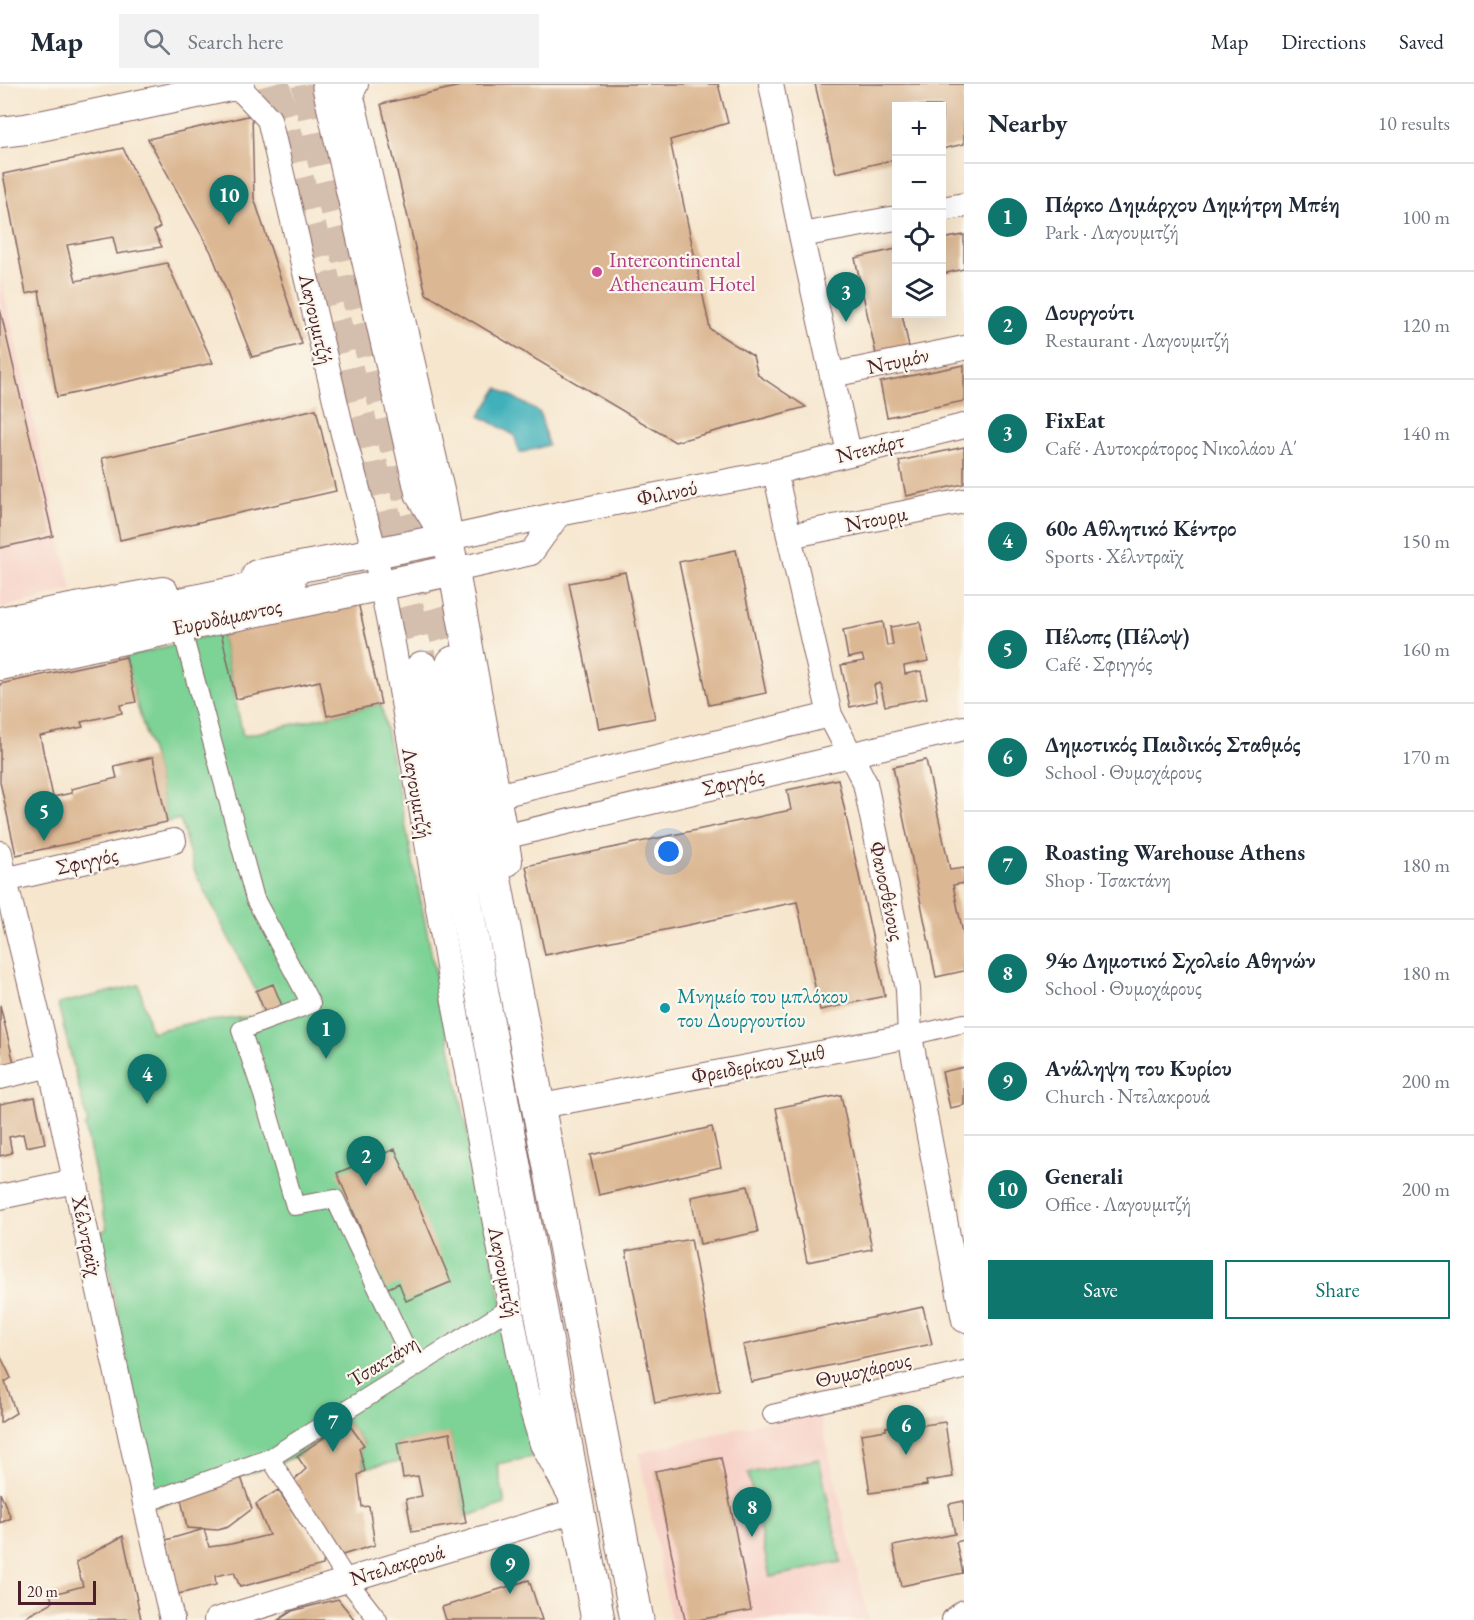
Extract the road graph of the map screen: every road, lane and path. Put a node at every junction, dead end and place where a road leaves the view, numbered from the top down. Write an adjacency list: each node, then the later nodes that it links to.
1 (238, 84): 4 (street); 18 (street, Λαγουμιτζή)
2 (771, 84): 8 (street)
3 (341, 85): 17 (main road)
4 (0, 132)
5 (964, 205): 6 (street)
6 (946, 208)
7 (892, 219): 8 (street)
8 (801, 235): 10 (street)
9 (964, 348): 10 (street, Ντυμόν)
10 (832, 375): 12 (street)
11 (964, 426): 12 (street, Ντεκάρτ)
12 (849, 453): 13 (street, Ντεκάρτ)
13 (776, 472): 15 (street, Φιλινού); 16 (street, Φανοσθένους)
14 (964, 501): 16 (street, Ντουρμ)
15 (559, 514): 17 (street, Φιλινού); 19 (street)
16 (789, 536): 26 (street, Φανοσθένους)
17 (449, 538): 18 (street, Ευρυδάμαντος); 19 (street, Λαγουμιτζή)
18 (375, 553): 21 (street, Λαγουμιτζή); 22 (street, Ευρυδάμαντος)
19 (454, 570): 21 (street, Ευρυδάμαντος); 29 (street, Λαγουμιτζή)
20 (289, 582): 24 (main road)
21 (380, 585): 23 (street, Ευρυδάμαντος); 41 (street, Λαγουμιτζή)
22 (0, 622)
23 (181, 627): 25 (street, Ευρυδάμαντος); 43 (street)
24 (0, 642)
25 (0, 665)
26 (830, 715): 28 (street, Φανοσθένους); 29 (street, Σφιγγός)
27 (964, 728): 28 (street, Σφιγγός)
28 (851, 755): 30 (street, Σφιγγός); 35 (street, Φανοσθένους)
29 (496, 796): 30 (street, Λαγουμιτζή)
30 (503, 837): 38 (street, Λαγουμιτζή)
31 (174, 841): 33 (street, Σφιγγός)
32 (0, 853): 33 (street, Χέλντραϊχ)
33 (2, 881): 36 (street, Χέλντραϊχ)
34 (964, 1023): 35 (street, Φρειδερίκου Σμιθ)
35 (910, 1035): 38 (street, Φρειδερίκου Σμιθ); 42 (street, Φανοσθένους)
36 (50, 1065): 37 (street); 39 (street, Χέλντραϊχ)
37 (0, 1077)
38 (552, 1104): 48 (street, Λαγουμιτζή)
39 (75, 1181): 40 (street); 47 (street, Χέλντραϊχ)
40 (0, 1197)
41 (510, 1308): 43 (street, Τσακτάνη); 49 (street, Λαγουμιτζή)
42 (964, 1320)
43 (415, 1367): 46 (street, Τσακτάνη)
44 (964, 1370): 45 (street, Θυμοχάρους)
45 (772, 1413)
46 (270, 1458): 47 (street, Τσακτάνη); 50 (street)
47 (145, 1503): 53 (street, Χέλντραϊχ)
48 (615, 1507): 49 (main road, Λαγουμιτζή); 56 (main road, Λαγουμιτζή)
49 (578, 1510): 50 (street, Ντελακρουά); 55 (main road, Λαγουμιτζή)
50 (347, 1580): 52 (street, Ντελακρουά); 54 (street)
51 (964, 1612): 57 (street)
52 (230, 1618)
53 (172, 1620)
54 (378, 1620)
55 (598, 1620)
56 (637, 1620)
57 (954, 1620)

